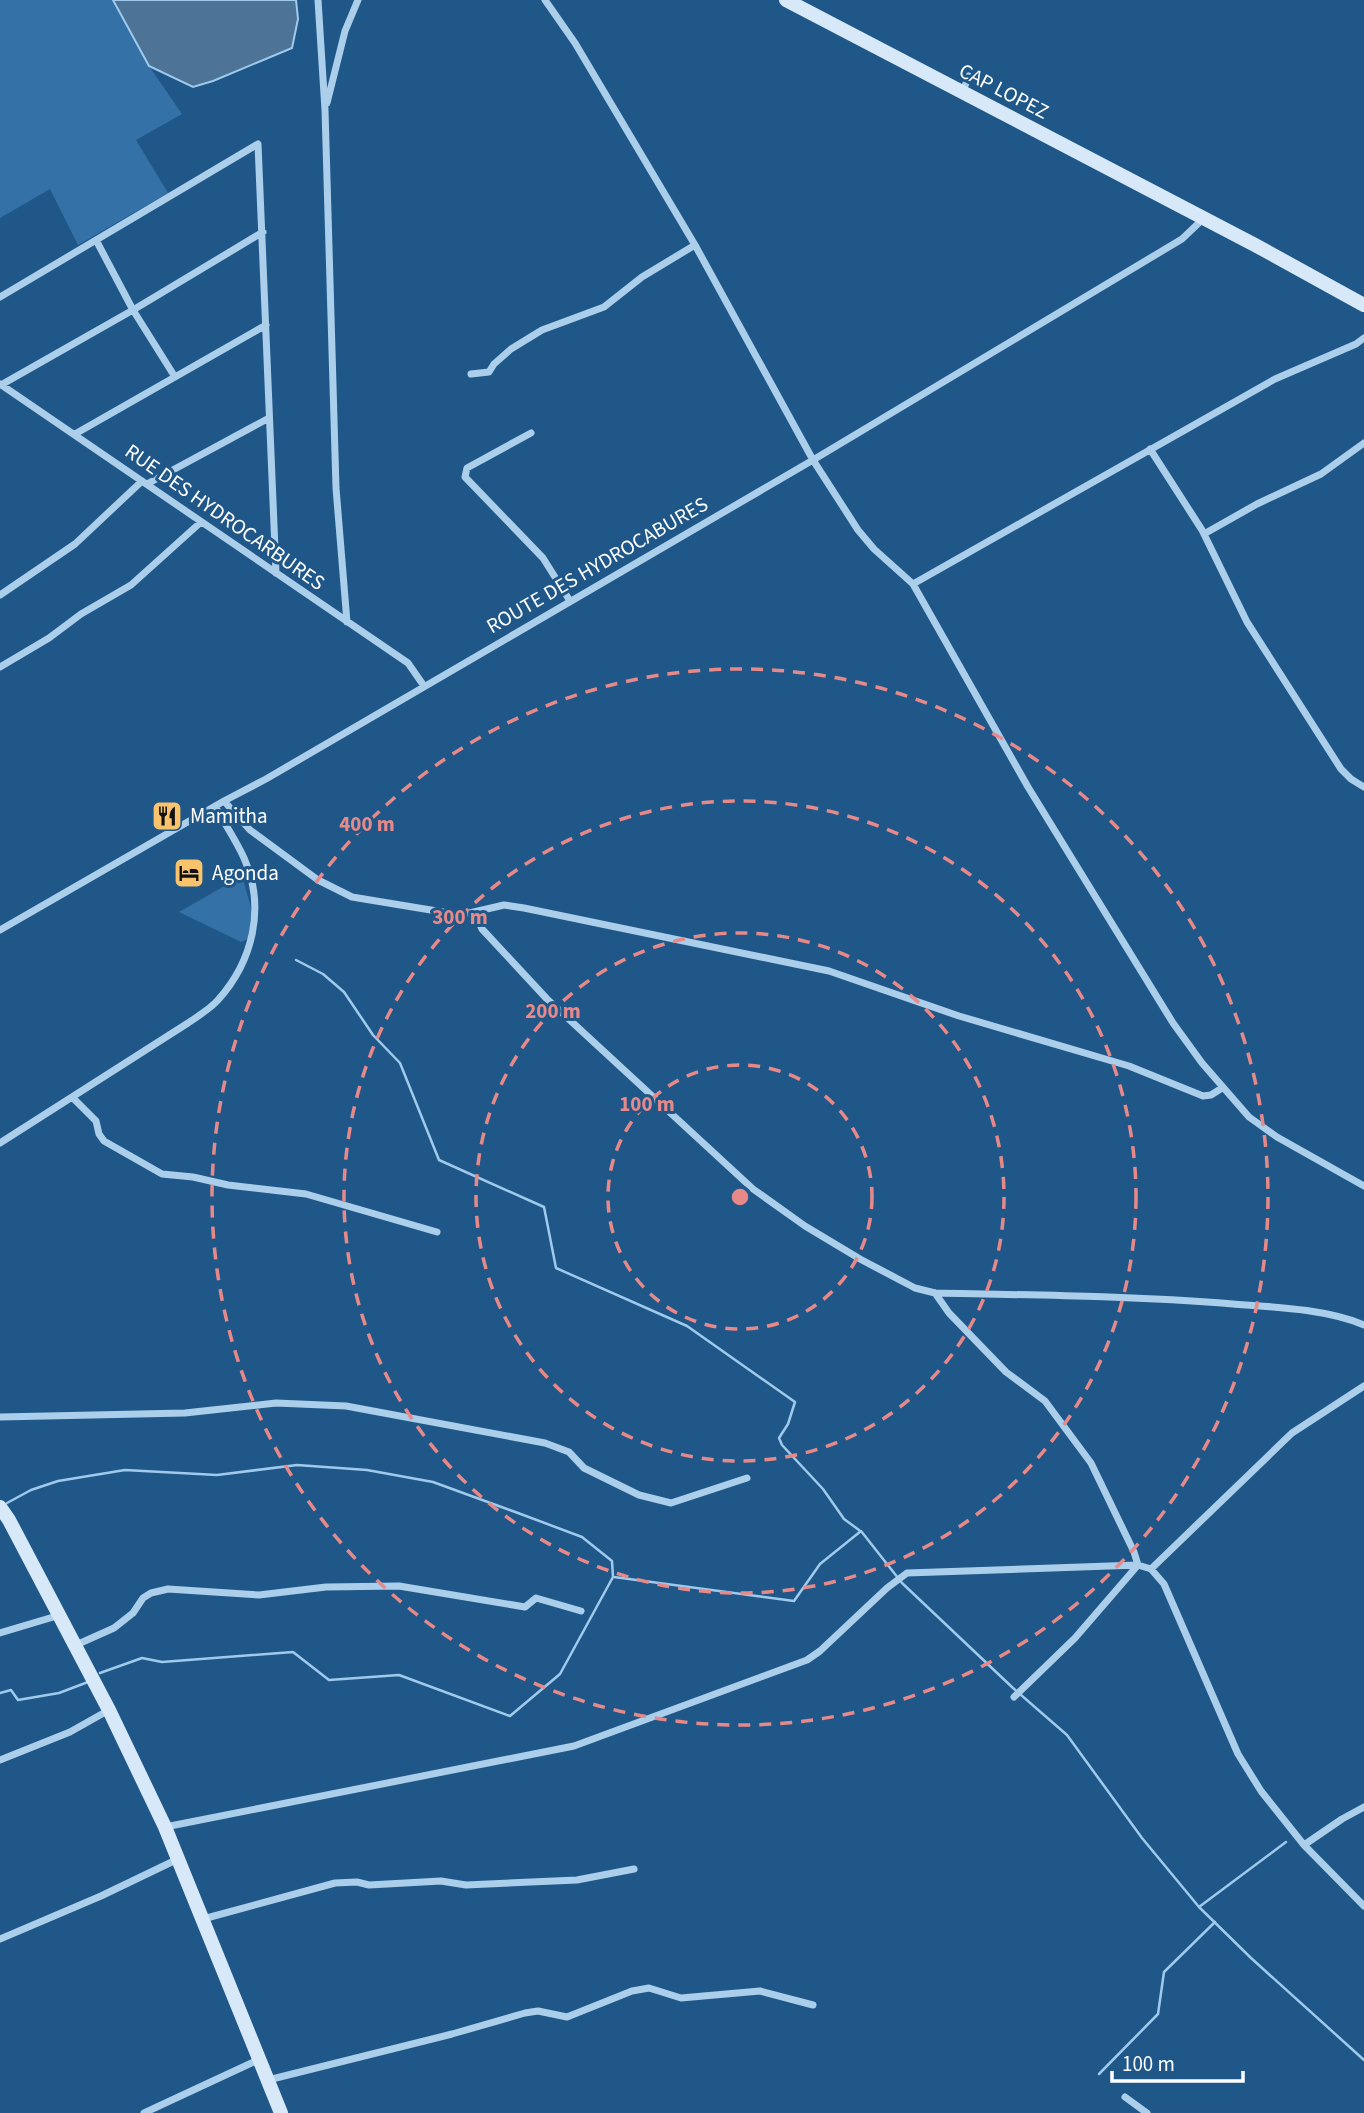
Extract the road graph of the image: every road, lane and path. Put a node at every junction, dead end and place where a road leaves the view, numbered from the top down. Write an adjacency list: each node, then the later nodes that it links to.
1 (318, 0): 7 (street)
2 (358, 0): 7 (street)
3 (545, 0): 11 (street)
4 (786, 0): 6 (street, CAP LOPEZ)
5 (969, 76): 6 (street)
6 (962, 93): 8 (street, CAP LOPEZ)
7 (325, 110): 33 (street)
8 (1203, 219): 13 (street, CAP LOPEZ); 25 (street, ROUTE DES HYDROCABURES)
9 (263, 232): 10 (street); 14 (street); 15 (street)
10 (96, 240): 12 (street); 14 (street)
11 (695, 245): 17 (street); 25 (street)
12 (0, 297)
13 (1364, 305)
14 (133, 310): 18 (street); 19 (street)
15 (265, 325): 18 (street); 20 (street)
16 (1364, 338): 24 (street)
17 (471, 373)
18 (175, 377): 22 (street)
19 (1, 384): 22 (street, RUE DES HYDROCARBURES)
20 (269, 418): 26 (street); 29 (street)
21 (531, 433): 32 (street)
22 (75, 434): 26 (street, RUE DES HYDROCARBURES)
23 (1364, 443): 28 (street)
24 (1150, 449): 28 (street); 30 (street)
25 (813, 460): 30 (street); 32 (street, ROUTE DES HYDROCABURES)
26 (145, 482): 27 (street, RUE DES HYDROCARBURES); 31 (street)
27 (201, 522): 29 (street, RUE DES HYDROCARBURES); 34 (street)
28 (1205, 534): 36 (street)
29 (276, 573): 33 (street, RUE DES HYDROCARBURES)
30 (912, 584): 41 (street)
31 (0, 595)
32 (570, 601): 35 (street, ROUTE DES HYDROCABURES)
33 (347, 622): 35 (street, RUE DES HYDROCARBURES)
34 (0, 667)
35 (424, 686): 37 (street, ROUTE DES HYDROCABURES)
36 (1364, 787)
37 (224, 801): 38 (street, ROUTE DES HYDROCABURES); 39 (street)
38 (215, 806): 40 (street, ROUTE DES HYDROCABURES); 42 (street)
39 (475, 913): 41 (street); 46 (street)
40 (0, 930)
41 (1222, 1088): 44 (street)
42 (73, 1098): 43 (street); 45 (street)
43 (0, 1143)
44 (1364, 1186)
45 (437, 1232)
46 (935, 1293): 47 (street); 52 (street)
47 (1364, 1325)
48 (1364, 1386): 53 (street)
49 (0, 1417): 50 (street)
50 (747, 1478)
51 (0, 1507): 55 (street)
52 (1138, 1565): 53 (street); 58 (street); 62 (street)
53 (1152, 1569): 63 (street)
54 (581, 1611): 57 (street)
55 (60, 1615): 56 (street); 57 (street)
56 (0, 1633)
57 (76, 1645): 59 (street)
58 (1017, 1693)
59 (109, 1710): 60 (street); 62 (street)
60 (0, 1760)
61 (1364, 1807): 63 (street)
62 (165, 1827): 64 (street)
63 (1304, 1845): 66 (street)
64 (178, 1859): 67 (street); 68 (street)
65 (634, 1869): 67 (street)
66 (1364, 1906)
67 (203, 1919): 70 (street)
68 (0, 1940)
69 (813, 2006): 71 (street)
70 (260, 2059): 71 (street); 73 (street)
71 (268, 2080): 74 (street)
72 (1125, 2097): 75 (street)
73 (144, 2113)
74 (281, 2113)
75 (1147, 2113)

